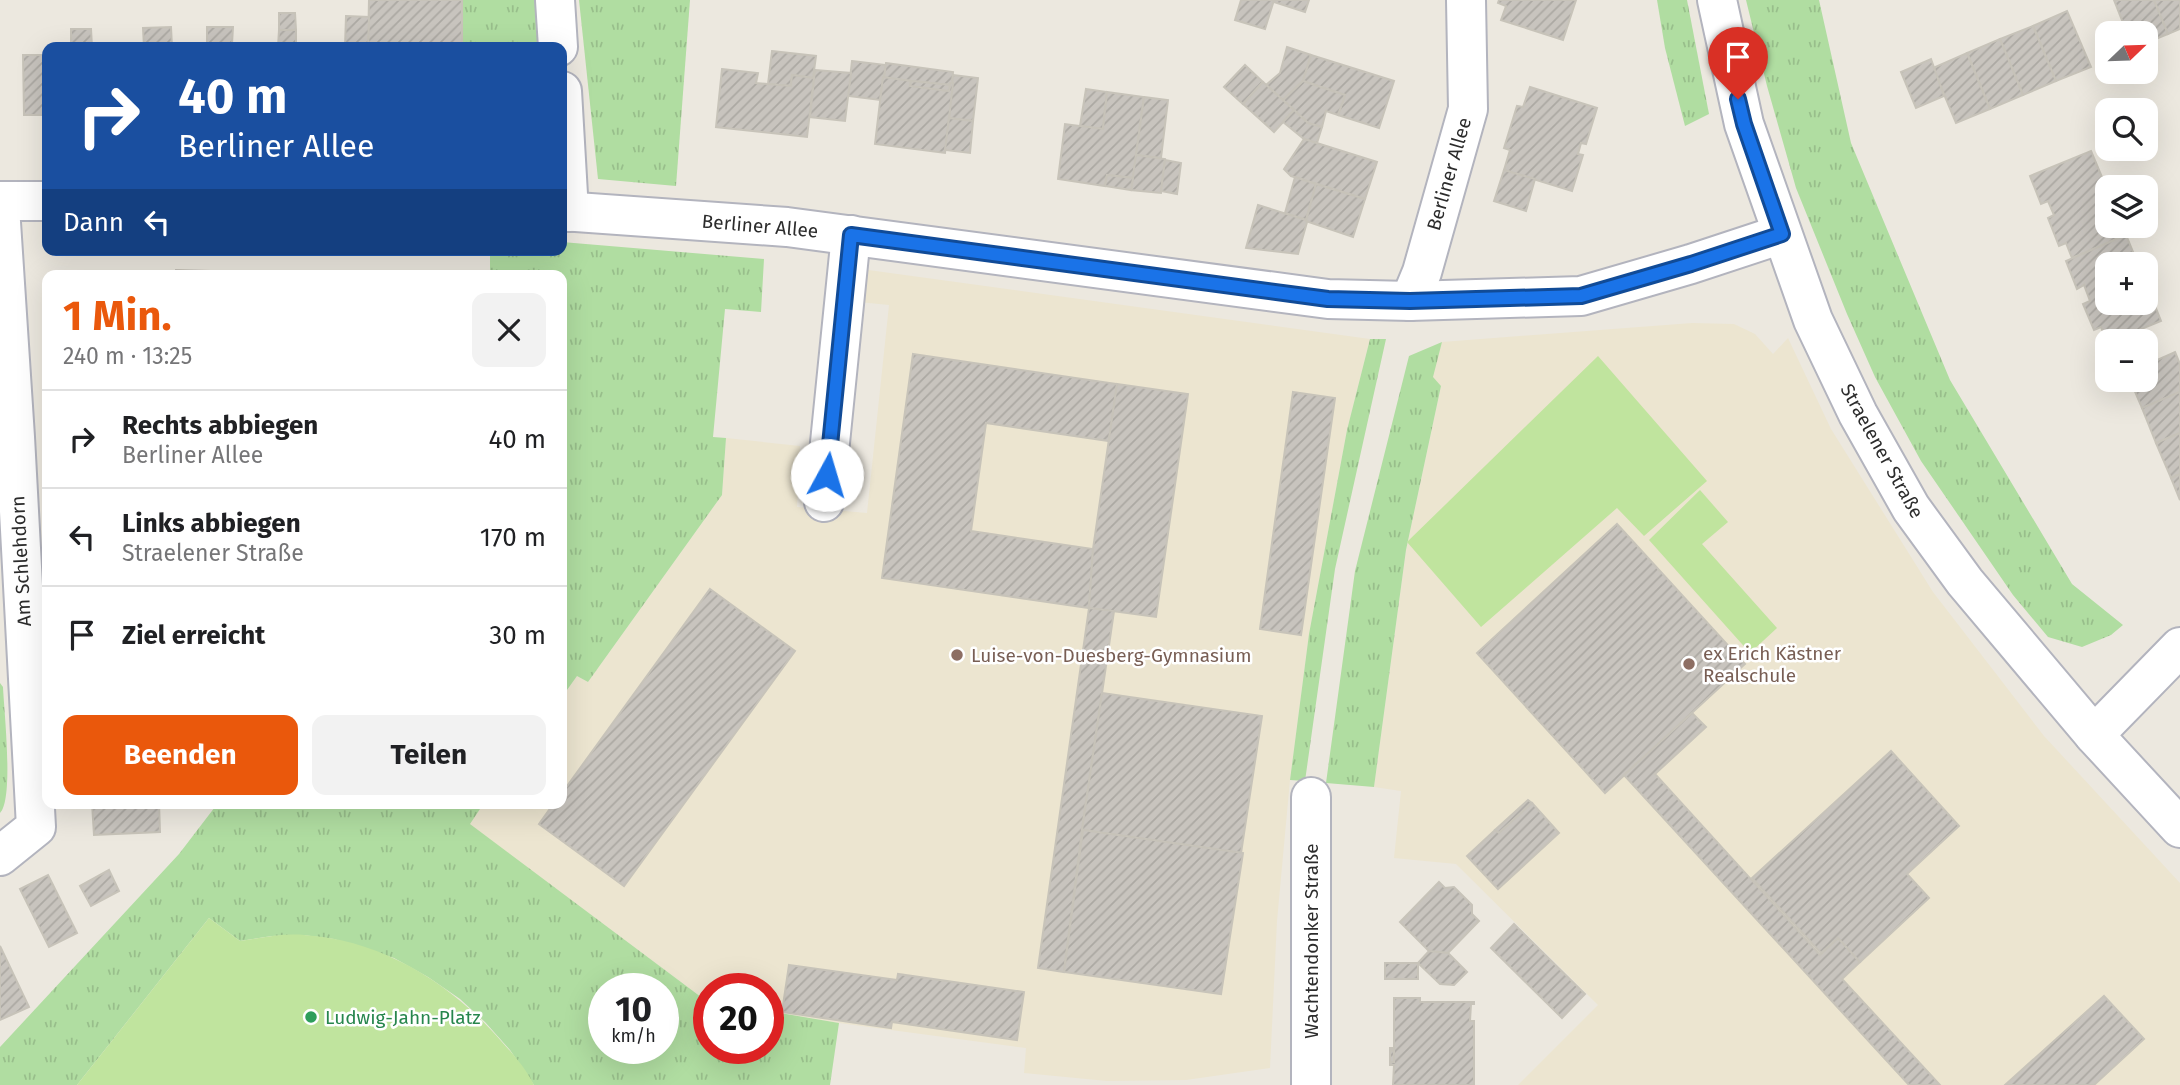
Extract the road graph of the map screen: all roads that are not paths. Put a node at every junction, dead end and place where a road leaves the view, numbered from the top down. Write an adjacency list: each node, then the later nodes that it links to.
1 (555, 0): 4 (street)
2 (1466, 0): 11 (street, Berliner Allee)
3 (1717, 0): 9 (street, Straelener Straße)
4 (558, 42)
5 (0, 201): 6 (street)
6 (42, 201)
7 (0, 207): 13 (street, Am Schlehdorn)
8 (567, 212): 10 (street, Berliner Allee)
9 (1782, 234): 11 (street, Berliner Allee); 15 (street, Straelener Straße)
10 (851, 235): 11 (street, Berliner Allee); 12 (street)
11 (1410, 301)
12 (824, 502)
13 (13, 638): 18 (street, Am Schlehdorn)
14 (2180, 647): 15 (street)
15 (2094, 735): 17 (street, Straelener Straße)
16 (1311, 797): 19 (street, Wachtendonker Straße)
17 (2180, 828)
18 (0, 856)
19 (1311, 1085)

